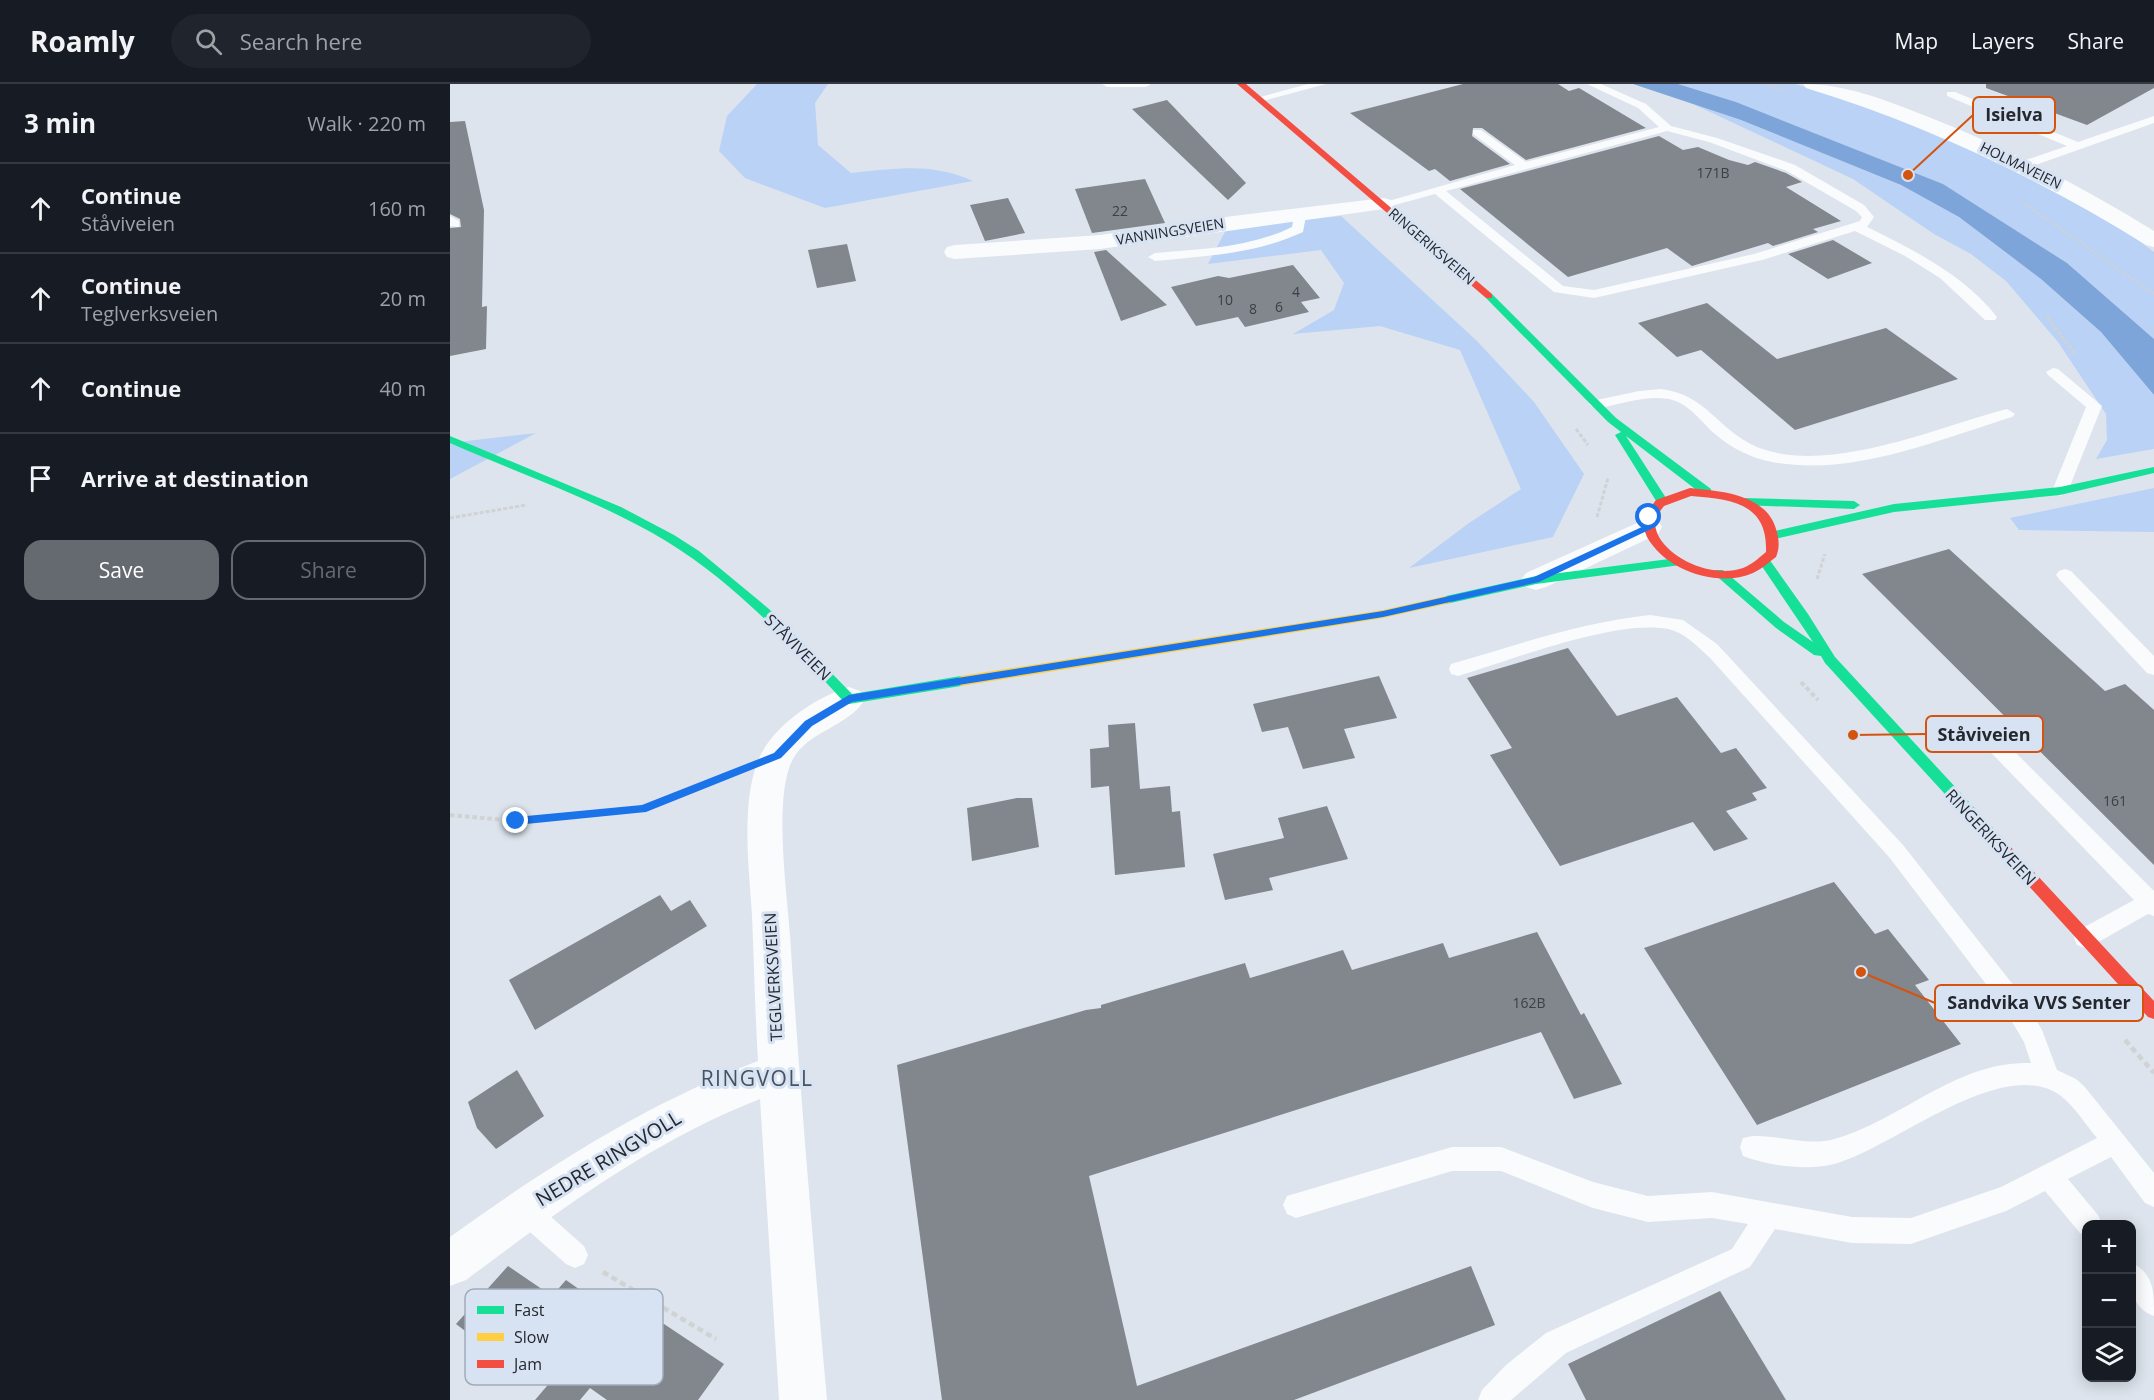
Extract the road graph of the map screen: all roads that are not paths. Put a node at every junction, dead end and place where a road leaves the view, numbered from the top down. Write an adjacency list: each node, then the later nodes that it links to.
1 (1107, 84): 2 (lane)
2 (1146, 84)
3 (1241, 84): 8 (main road, RINGERIKSVEIEN)
4 (1321, 84): 8 (lane)
5 (1592, 84): 10 (lane)
6 (1804, 89): 13 (street, HOLMAVEIEN)
7 (1951, 94): 12 (lane)
8 (1259, 99): 16 (main road, RINGERIKSVEIEN)
9 (2154, 119): 12 (lane)
10 (1668, 128): 14 (lane); 18 (lane)
11 (1477, 132): 14 (lane)
12 (2078, 146): 13 (lane)
13 (2024, 165): 19 (street, HOLMAVEIEN)
14 (1524, 166): 15 (lane)
15 (1437, 189): 16 (lane); 18 (lane)
16 (1384, 204): 17 (street, VANNINGSVEIEN); 24 (main road, RINGERIKSVEIEN)
17 (1300, 216): 20 (street, VANNINGSVEIEN); 21 (lane)
18 (1857, 227): 22 (lane)
19 (2154, 240)
20 (955, 252)
21 (1155, 257)
22 (1990, 317)
23 (2053, 372): 29 (lane)
24 (1597, 404): 25 (lane); 26 (main road, RINGERIKSVEIEN)
25 (2007, 414)
26 (1612, 420): 30 (main road, RINGERIKSVEIEN); 31 (main road, RINGERIKSVEIEN)
27 (450, 439): 44 (main road, STÅVIVEIEN)
28 (2154, 470): 29 (main road)
29 (2060, 491): 33 (main road)
30 (1707, 492): 31 (main road); 32 (main road)
31 (1662, 501): 34 (main road)
32 (1745, 502): 33 (main road); 35 (main road)
33 (1894, 508): 35 (main road)
34 (1648, 527): 36 (main road); 40 (street)
35 (1775, 535): 37 (main road)
36 (1677, 562): 38 (main road); 40 (main road)
37 (1765, 562): 38 (main road); 41 (main road, RINGERIKSVEIEN)
38 (1719, 573): 41 (main road, RINGERIKSVEIEN)
39 (2065, 575): 42 (lane)
40 (1536, 580): 44 (main road)
41 (1830, 660): 47 (main road, RINGERIKSVEIEN)
42 (2154, 668)
43 (1458, 669): 50 (lane)
44 (849, 699): 49 (street, TEGLVERKSVEIEN)
45 (1978, 727): 46 (lane)
46 (2152, 904): 47 (lane)
47 (2085, 938): 48 (main road, RINGERIKSVEIEN)
48 (2154, 1012)
49 (777, 1073): 56 (street, NEDRE RINGVOLL); 63 (street, TEGLVERKSVEIEN)
50 (2047, 1076): 51 (lane); 52 (lane)
51 (2115, 1142): 53 (lane); 54 (lane)
52 (1752, 1147)
53 (2049, 1176): 57 (lane); 58 (lane)
54 (2154, 1194)
55 (1296, 1205): 57 (lane)
56 (523, 1209): 59 (lane); 60 (street, NEDRE RINGVOLL)
57 (1768, 1216): 64 (lane)
58 (2086, 1220)
59 (575, 1255)
60 (450, 1264)
61 (2136, 1281): 62 (lane)
62 (2154, 1303)
63 (804, 1400)
64 (1492, 1400)

